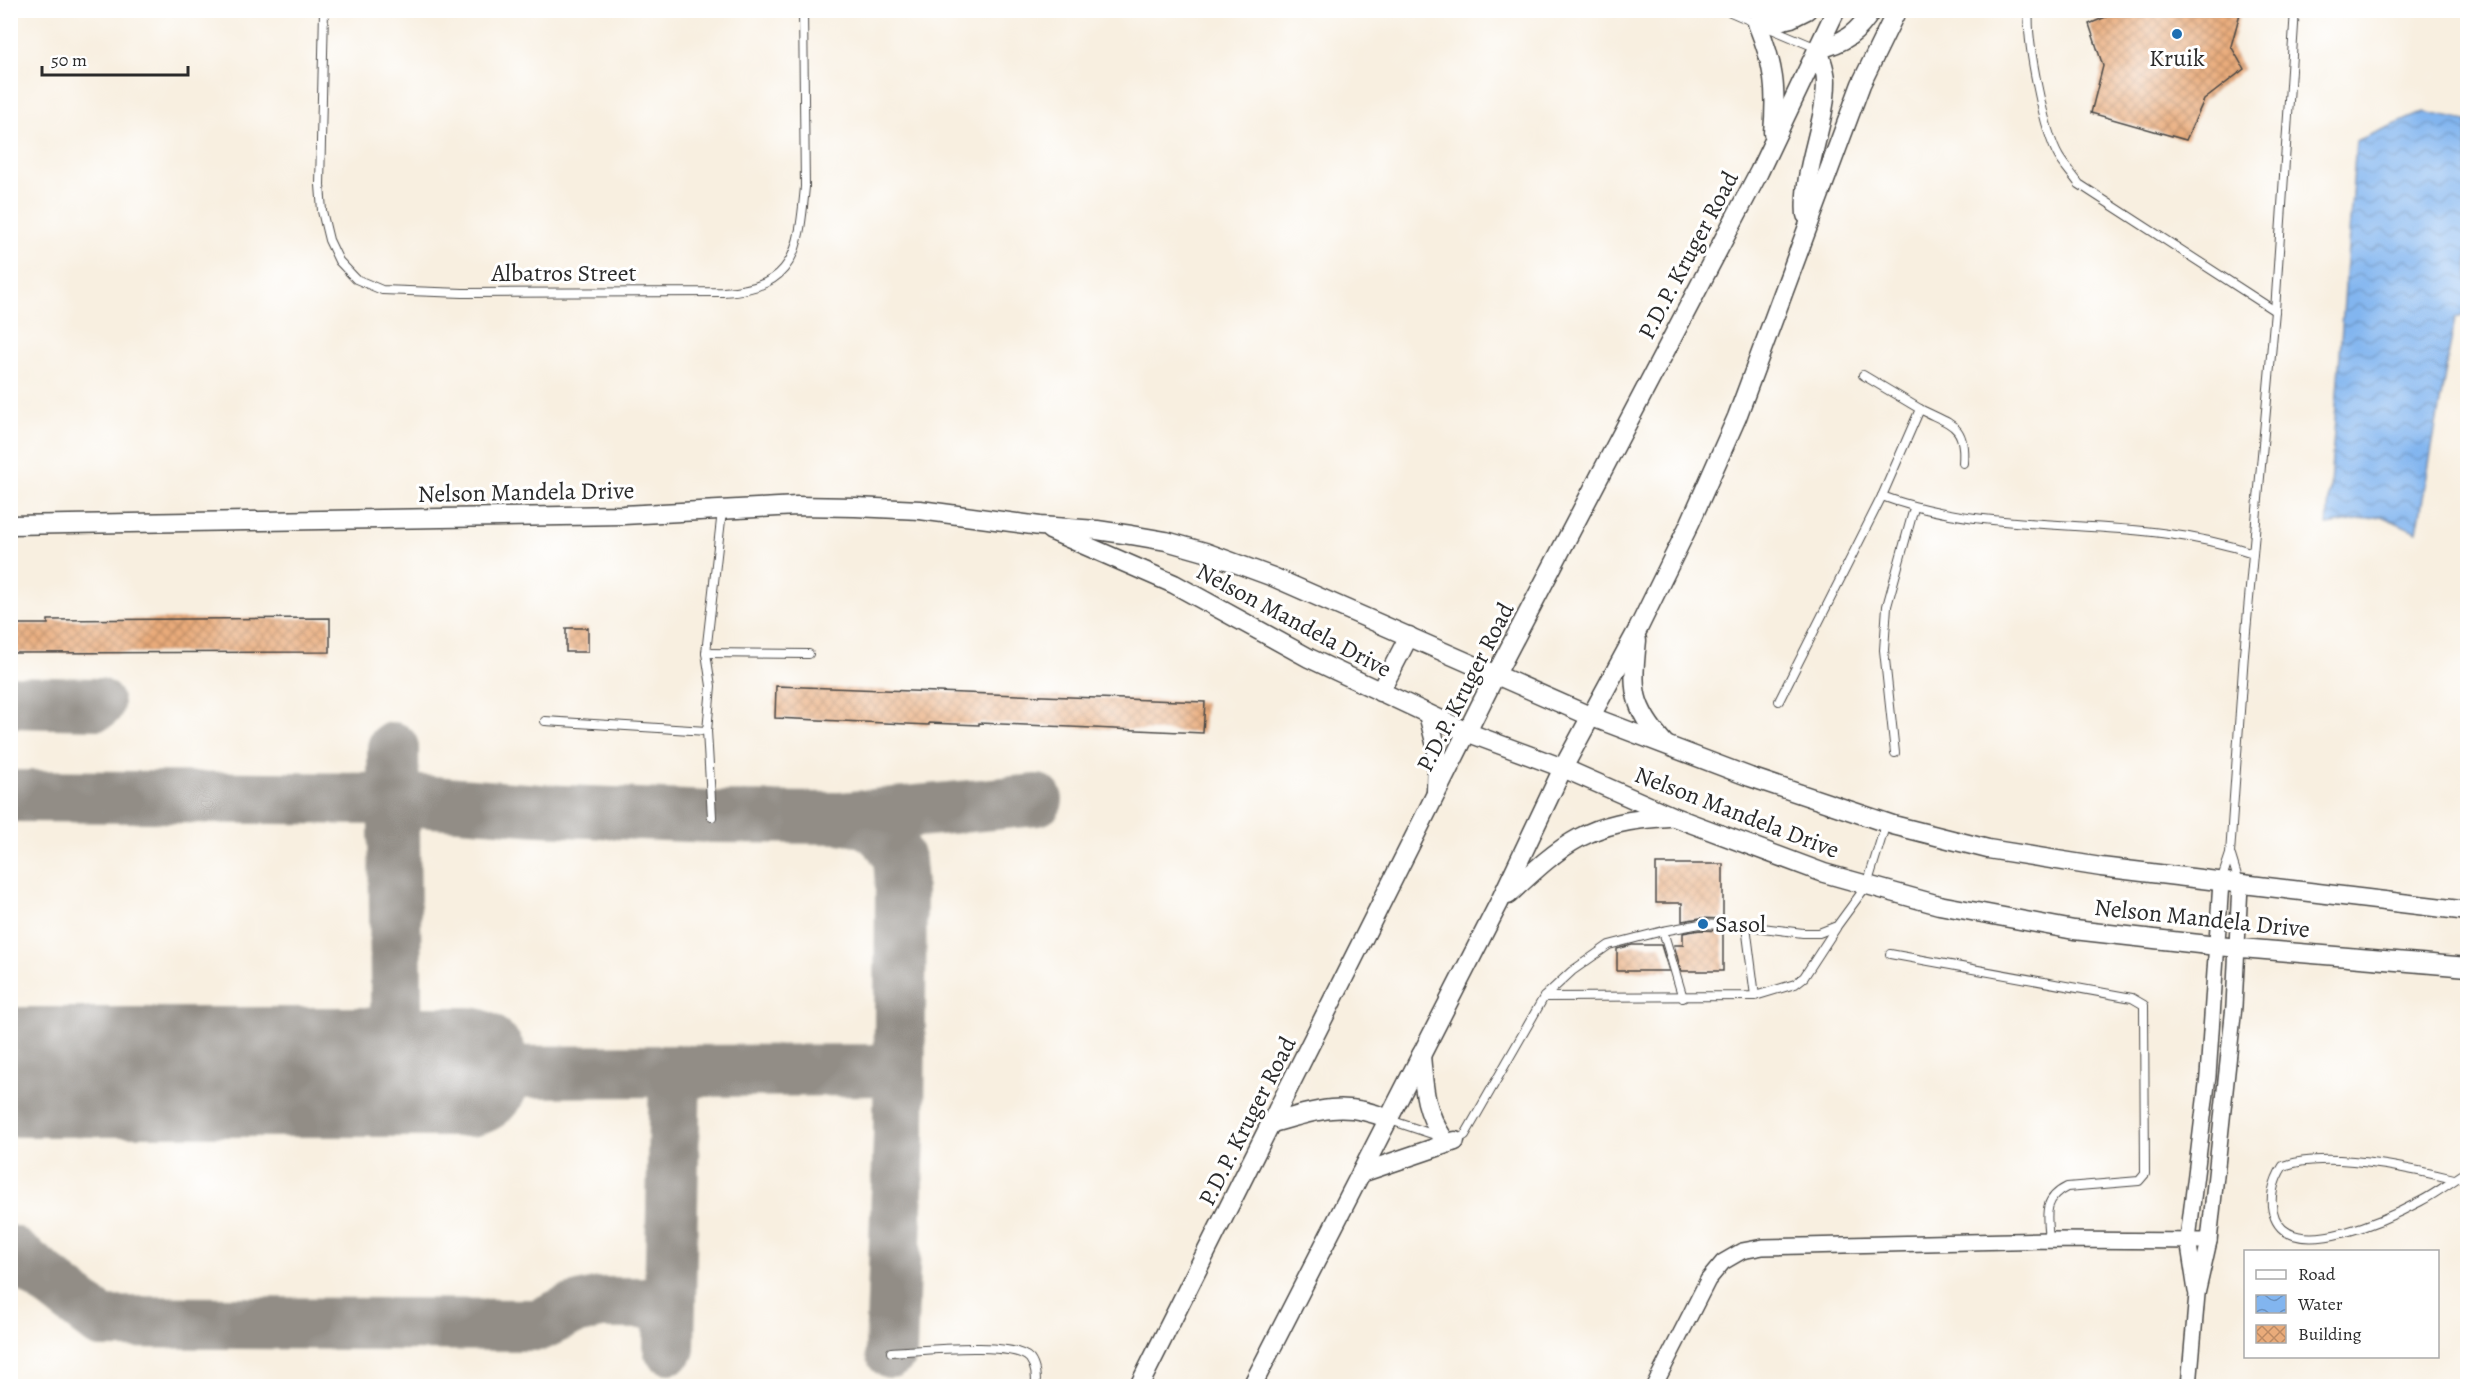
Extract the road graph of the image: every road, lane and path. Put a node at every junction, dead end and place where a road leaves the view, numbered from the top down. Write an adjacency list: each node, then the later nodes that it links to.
1 (324, 10): 2 (lane, Albatros Street)
2 (803, 10)
3 (1726, 10): 10 (lane)
4 (1807, 10): 10 (street)
5 (1836, 10): 11 (street, P.D.P. Kruger Road)
6 (1872, 10): 11 (street)
7 (1897, 10): 13 (street)
8 (2029, 10): 14 (lane)
9 (2295, 10): 14 (lane)
10 (1760, 24): 11 (lane); 12 (street)
11 (1818, 49): 12 (street, P.D.P. Kruger Road); 13 (street)
12 (1773, 144): 28 (street, P.D.P. Kruger Road)
13 (1808, 225): 24 (street)
14 (2275, 311): 23 (lane)
15 (1863, 375): 16 (lane)
16 (1920, 409): 17 (lane); 18 (lane)
17 (1963, 463)
18 (1882, 496): 19 (lane); 30 (lane)
19 (1914, 508): 23 (lane); 37 (lane)
20 (722, 510): 21 (street, Nelson Mandela Drive); 22 (street, Nelson Mandela Drive); 26 (lane)
21 (10, 525)
22 (1040, 526): 25 (street, Nelson Mandela Drive); 29 (street, Nelson Mandela Drive)
23 (2253, 553): 43 (lane)
24 (1638, 629): 32 (street); 36 (street)
25 (1409, 636): 28 (street, Nelson Mandela Drive); 29 (street)
26 (706, 653): 27 (lane); 34 (lane)
27 (809, 654)
28 (1495, 676): 32 (street, Nelson Mandela Drive); 35 (street, P.D.P. Kruger Road)
29 (1380, 692): 31 (street, Nelson Mandela Drive)
30 (1779, 701)
31 (1428, 714): 35 (street, Nelson Mandela Drive); 39 (street)
32 (1592, 717): 36 (street, Nelson Mandela Drive); 38 (street)
33 (545, 721): 34 (lane)
34 (707, 731): 40 (lane)
35 (1468, 733): 38 (street, Nelson Mandela Drive); 39 (street, P.D.P. Kruger Road)
36 (1666, 745): 42 (street, Nelson Mandela Drive)
37 (1895, 753)
38 (1563, 768): 41 (street, Nelson Mandela Drive); 47 (street)
39 (1436, 796): 61 (street, P.D.P. Kruger Road)
40 (712, 817)
41 (1674, 817): 45 (street, Nelson Mandela Drive); 47 (street)
42 (1886, 823): 44 (street, Nelson Mandela Drive); 45 (lane)
43 (2230, 854): 44 (lane); 46 (lane)
44 (2221, 882): 46 (street, Nelson Mandela Drive); 52 (street)
45 (1867, 885): 50 (lane); 52 (street, Nelson Mandela Drive)
46 (2240, 885): 48 (street, Nelson Mandela Drive); 53 (street)
47 (1499, 903): 59 (street)
48 (2468, 911)
49 (1746, 926): 50 (lane); 51 (lane); 56 (lane)
50 (1836, 926): 56 (lane)
51 (1663, 931): 57 (lane); 58 (lane)
52 (2217, 946): 53 (street, Nelson Mandela Drive); 66 (street)
53 (2238, 947): 55 (street, Nelson Mandela Drive); 68 (street)
54 (1890, 954): 67 (lane)
55 (2468, 967)
56 (1755, 996): 58 (lane)
57 (1544, 998): 58 (lane); 62 (lane)
58 (1683, 998)
59 (1421, 1055): 60 (street); 62 (street)
60 (1388, 1119): 61 (street); 62 (lane); 64 (street)
61 (1273, 1123): 72 (street, P.D.P. Kruger Road)
62 (1449, 1139): 64 (street)
63 (2468, 1171): 65 (lane)
64 (1361, 1173): 73 (street)
65 (2454, 1179): 65 (lane)
66 (2188, 1239): 67 (street); 68 (street); 69 (street)
67 (2049, 1240): 74 (street)
68 (2209, 1241): 69 (street)
69 (2197, 1294): 75 (street)
70 (891, 1352): 71 (lane)
71 (1036, 1386)
72 (1139, 1386)
73 (1252, 1386)
74 (1654, 1386)
75 (2189, 1386)

